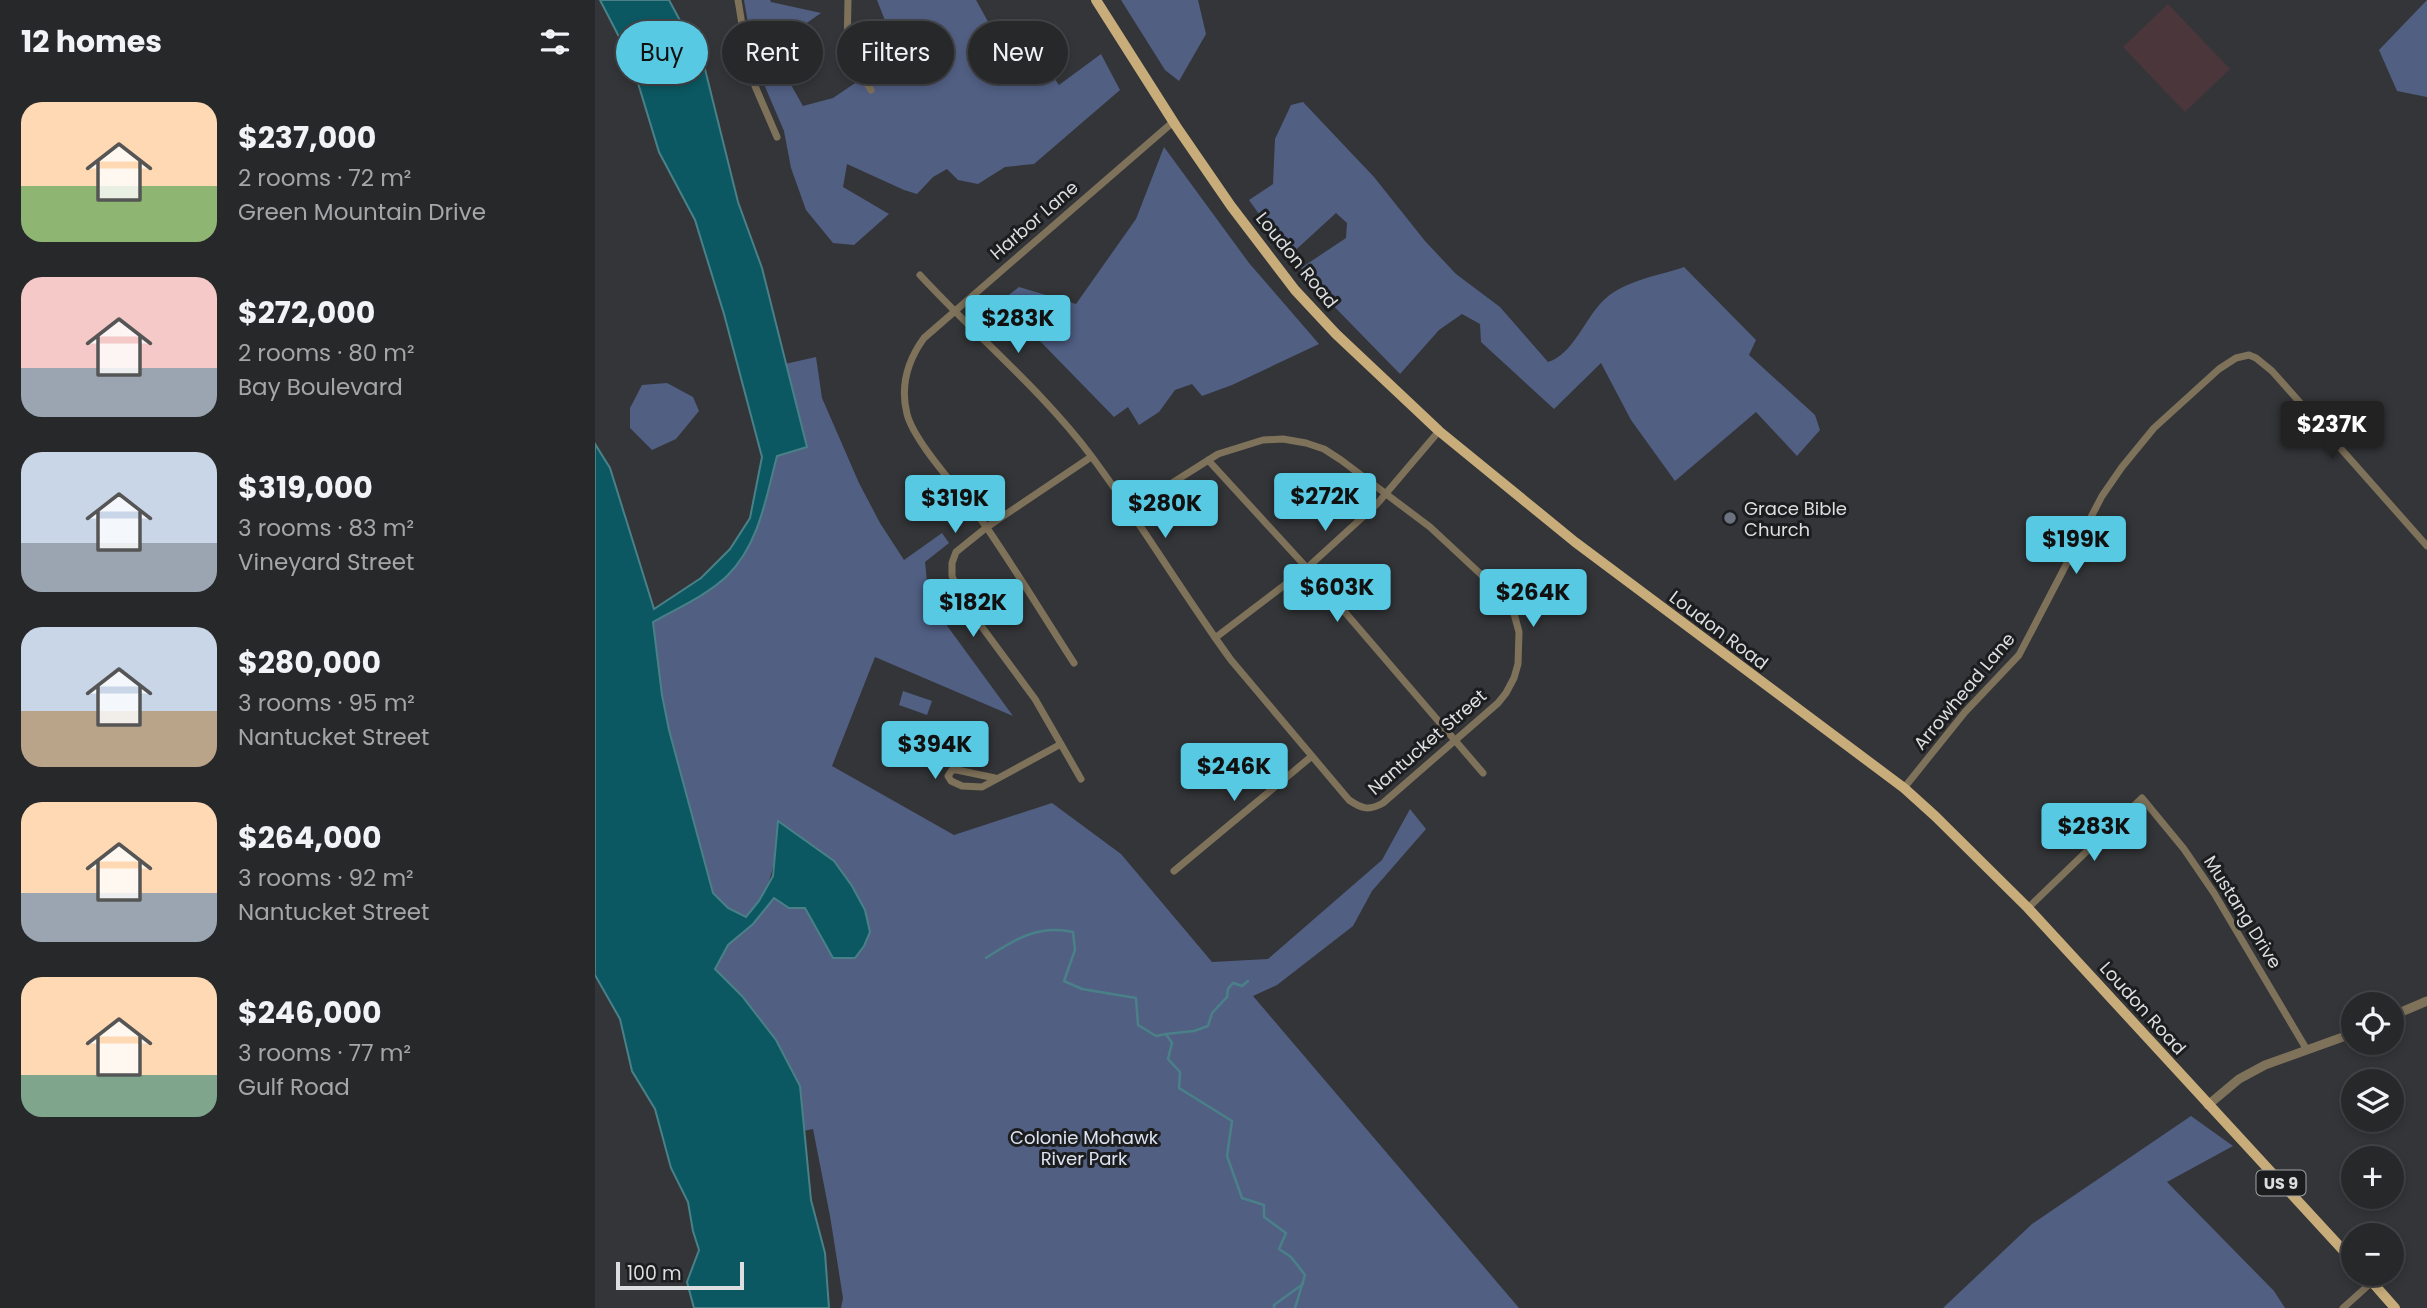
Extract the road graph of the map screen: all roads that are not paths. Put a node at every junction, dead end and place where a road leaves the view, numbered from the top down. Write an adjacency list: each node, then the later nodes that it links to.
1 (738, 0): 6 (street)
2 (848, 0): 4 (street)
3 (1096, 0): 5 (main road, Loudon Road / US 9)
4 (871, 90)
5 (1173, 122): 8 (street, Harbor Lane); 9 (main road, Loudon Road / US 9)
6 (777, 137)
7 (919, 275): 8 (street, Nantucket Street)
8 (953, 311): 10 (street, Nantucket Street); 14 (street, Harbor Lane)
9 (1439, 431): 12 (street); 25 (main road, Loudon Road / US 9)
10 (1091, 457): 13 (street, Nantucket Street); 14 (street)
11 (1208, 460): 12 (street, Nantucket Street); 13 (street, Nantucket Street); 16 (street)
12 (1385, 494): 16 (street); 19 (street, Nantucket Street)
13 (1128, 510): 17 (street, Nantucket Street)
14 (986, 527): 18 (street, Harbor Lane); 20 (street)
15 (2427, 546): 25 (street, Arrowhead Lane)
16 (1307, 568): 17 (street); 19 (street)
17 (1215, 638): 21 (street, Nantucket Street)
18 (1074, 663)
19 (1455, 742): 21 (street, Nantucket Street); 22 (street)
20 (1061, 744): 23 (street); 24 (street)
21 (1313, 756): 26 (street)
22 (1483, 774)
23 (995, 778): 23 (street)
24 (1081, 779)
25 (1904, 788): 27 (main road, Loudon Road / US 9)
26 (1174, 871)
27 (2028, 908): 31 (street, Mustang Drive); 32 (main road, Loudon Road / US 9)
28 (2427, 1001): 29 (street)
29 (2404, 1011)
30 (2341, 1038): 31 (street)
31 (2308, 1050): 32 (street)
32 (2208, 1105): 33 (main road, Loudon Road / US 9)
33 (2341, 1248)
34 (2362, 1286): 36 (street)
35 (2376, 1286): 37 (main road)
36 (2343, 1308)
37 (2395, 1308)

